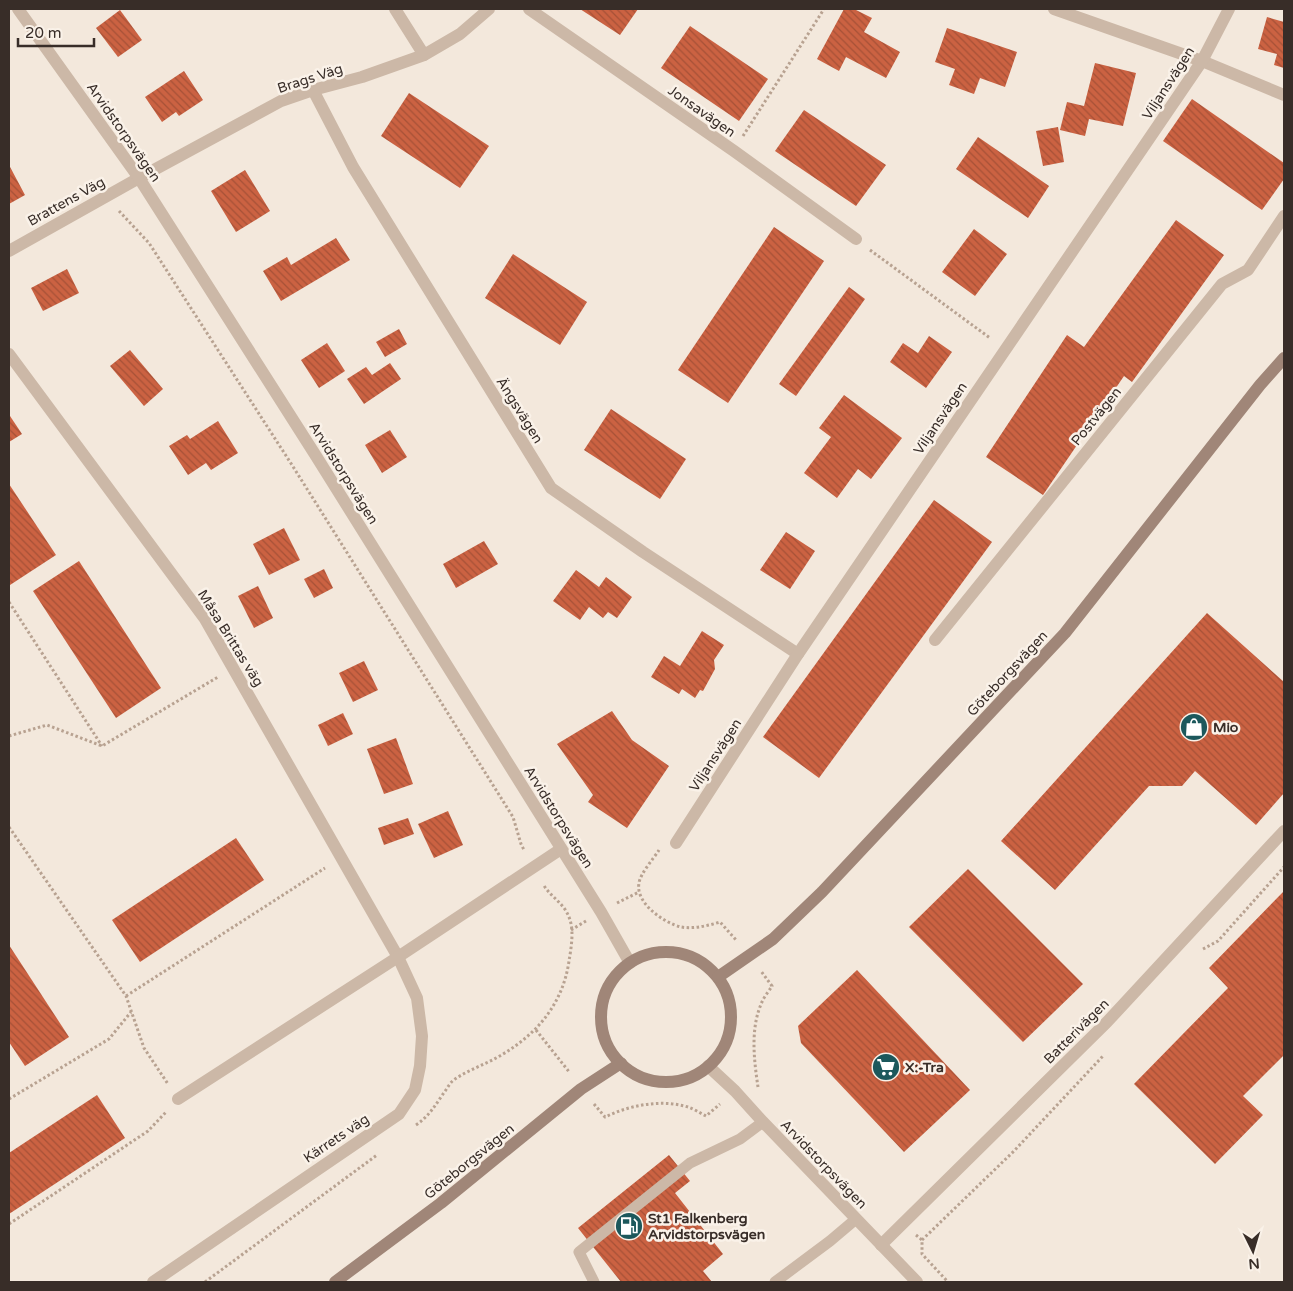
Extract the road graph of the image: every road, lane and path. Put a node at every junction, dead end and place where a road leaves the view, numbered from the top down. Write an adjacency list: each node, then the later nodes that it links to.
1 (18, 9): 13 (street, Arvidstorpsvägen)
2 (395, 9): 8 (street)
3 (489, 9): 8 (street, Brags Väg)
4 (529, 9): 12 (street, Jonsavägen)
5 (824, 9): 12 (path)
6 (1054, 9): 9 (street)
7 (1229, 9): 9 (street, Viljansvägen)
8 (424, 55): 10 (street, Brags Väg)
9 (1202, 61): 11 (street); 18 (street, Viljansvägen)
10 (313, 90): 13 (street, Brags Väg); 23 (street, Ängsvägen)
11 (1284, 95)
12 (734, 151): 16 (street, Jonsavägen)
13 (139, 178): 14 (street, Brattens Väg); 30 (street, Arvidstorpsvägen)
14 (106, 196): 17 (street, Brattens Väg); 32 (path)
15 (1284, 216): 22 (street, Postvägen)
16 (856, 239): 18 (path)
17 (9, 251)
18 (1005, 349): 23 (street, Viljansvägen)
19 (9, 354): 24 (street, Måsa Brittas väg)
20 (1284, 358): 33 (main road, Göteborgsvägen)
21 (9, 602): 26 (path)
22 (935, 640)
23 (798, 654): 29 (street, Viljansvägen)
24 (233, 668): 26 (path); 31 (street, Måsa Brittas väg)
25 (9, 736): 26 (path)
26 (102, 746)
27 (9, 827): 37 (path)
28 (1284, 831): 51 (street, Batterivägen)
29 (676, 843): 33 (path)
30 (561, 849): 32 (street); 35 (street, Arvidstorpsvägen)
31 (341, 858): 34 (street, Måsa Brittas väg); 37 (path)
32 (534, 868): 34 (street); 48 (path)
33 (750, 956): 36 (main road, Göteborgsvägen); 41 (path)
34 (398, 957): 45 (street); 54 (street, Kärrets väg)
35 (630, 963): 36 (main road); 39 (main road)
36 (718, 977): 40 (main road)
37 (126, 996): 38 (path)
38 (131, 1011): 44 (path); 45 (path)
39 (621, 1064): 40 (main road); 56 (main road, Göteborgsvägen)
40 (708, 1066): 42 (street, Arvidstorpsvägen)
41 (756, 1077): 42 (path); 43 (path)
42 (735, 1090): 46 (path); 47 (street, Arvidstorpsvägen)
43 (759, 1092)
44 (10, 1097)
45 (178, 1099): 52 (path)
46 (604, 1117)
47 (762, 1122): 50 (street, Arvidstorpsvägen); 57 (lane)
48 (411, 1130)
49 (379, 1153): 55 (path)
50 (856, 1219): 53 (street, Arvidstorpsvägen); 58 (lane)
51 (904, 1223): 53 (street, Batterivägen); 60 (path)
52 (9, 1224)
53 (882, 1245): 59 (street, Arvidstorpsvägen)
54 (153, 1282)
55 (205, 1282)
56 (336, 1282)
57 (594, 1282)
58 (775, 1282)
59 (917, 1282)
60 (948, 1282)

